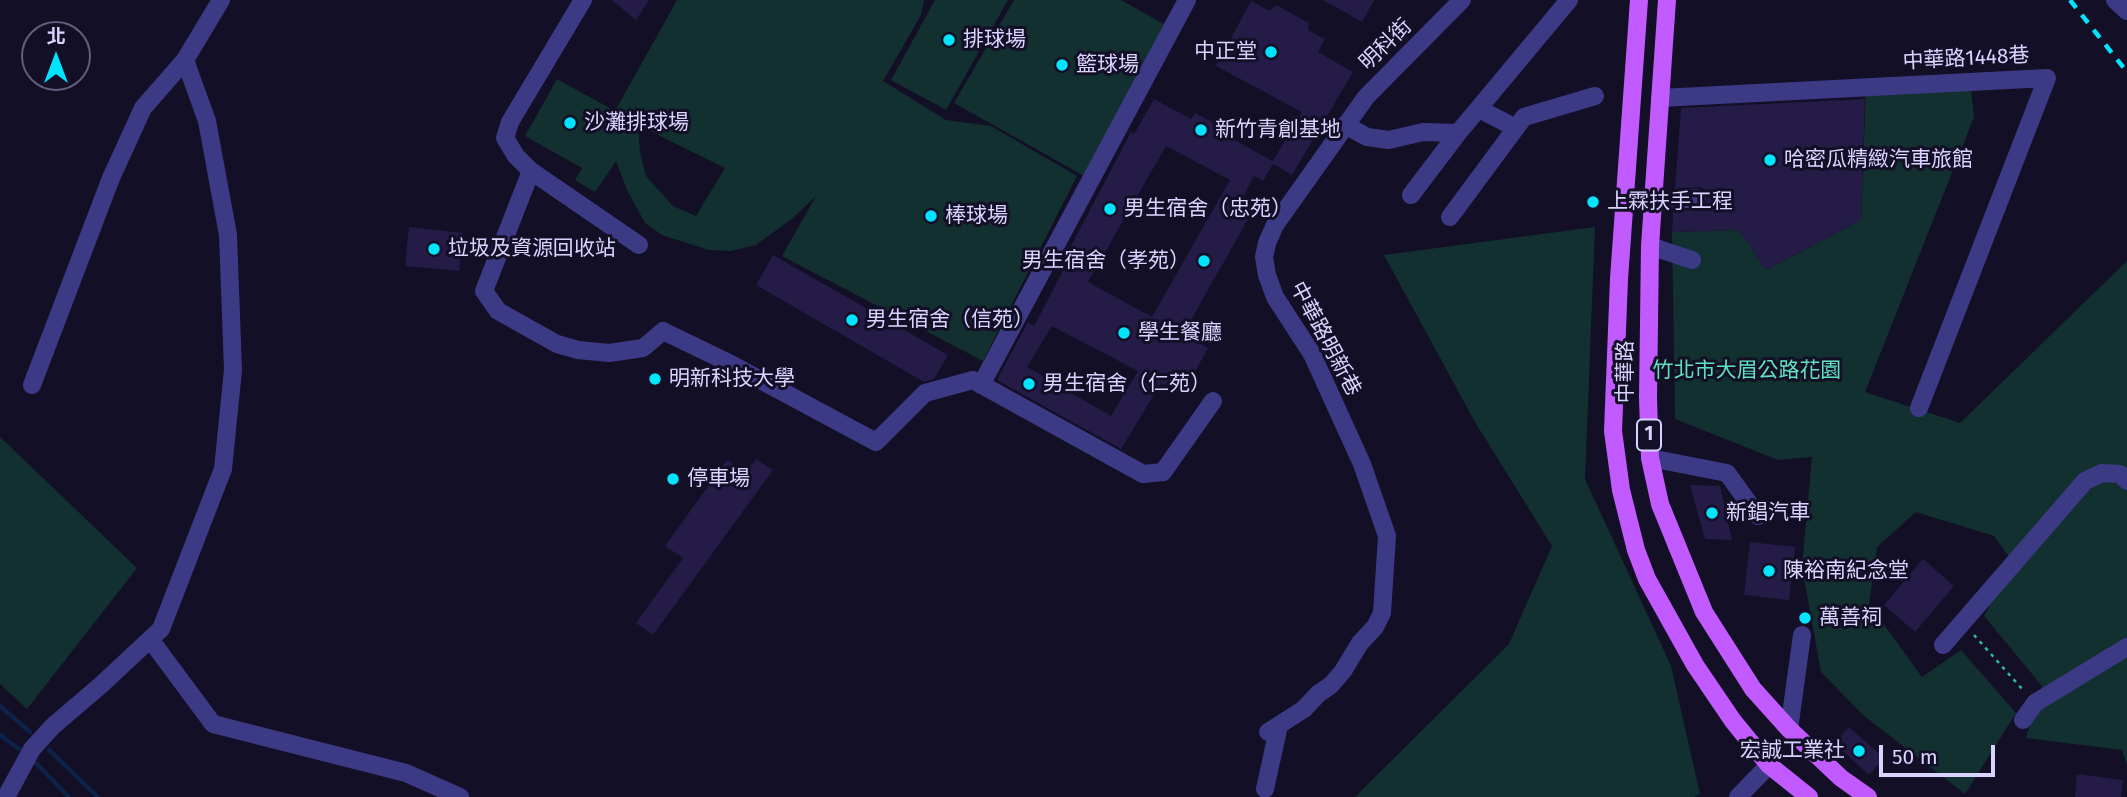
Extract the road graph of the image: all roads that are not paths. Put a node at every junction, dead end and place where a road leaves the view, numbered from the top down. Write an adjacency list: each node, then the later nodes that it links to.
1 (221, 0): 10 (street)
2 (583, 0): 17 (street)
3 (1187, 0): 26 (street)
4 (1462, 0): 14 (street, 明科街)
5 (1569, 0): 13 (street)
6 (1639, 0): 38 (main road, 中華路 / 1)
7 (1667, 0): 12 (main road, 中華路 / 1)
8 (2115, 0): 9 (street)
9 (2127, 11)
10 (186, 60): 25 (street); 33 (street)
11 (1595, 96): 15 (street)
12 (1660, 97): 20 (main road, 中華路 / 1); 28 (street, 中華路1448巷)
13 (1479, 109): 15 (street); 16 (street)
14 (1345, 125): 16 (street); 39 (street, 中華路明新巷)
15 (1514, 127): 21 (street)
16 (1458, 134): 18 (street)
17 (531, 171): 22 (street); 26 (street)
18 (1410, 195)
19 (1697, 198): 20 (street)
20 (1653, 202): 23 (main road, 中華路 / 1)
21 (1450, 217)
22 (639, 245)
23 (1650, 246): 24 (street); 29 (main road, 中華路 / 1)
24 (1692, 260)
25 (32, 385)
26 (981, 385): 27 (street)
27 (1213, 401)
28 (1919, 408)
29 (1650, 458): 31 (street); 37 (main road, 中華路 / 1)
30 (2127, 481): 34 (street)
31 (1758, 516)
32 (1801, 635): 37 (street)
33 (150, 639): 40 (street); 41 (street)
34 (1943, 645)
35 (2127, 647): 36 (street)
36 (2023, 720)
37 (1789, 729): 44 (main road, 中華路 / 1)
38 (1769, 765): 42 (street); 43 (main road, 中華路 / 1)
39 (1265, 789)
40 (6, 797)
41 (460, 797)
42 (1738, 797)
43 (1809, 797)
44 (1868, 797)

